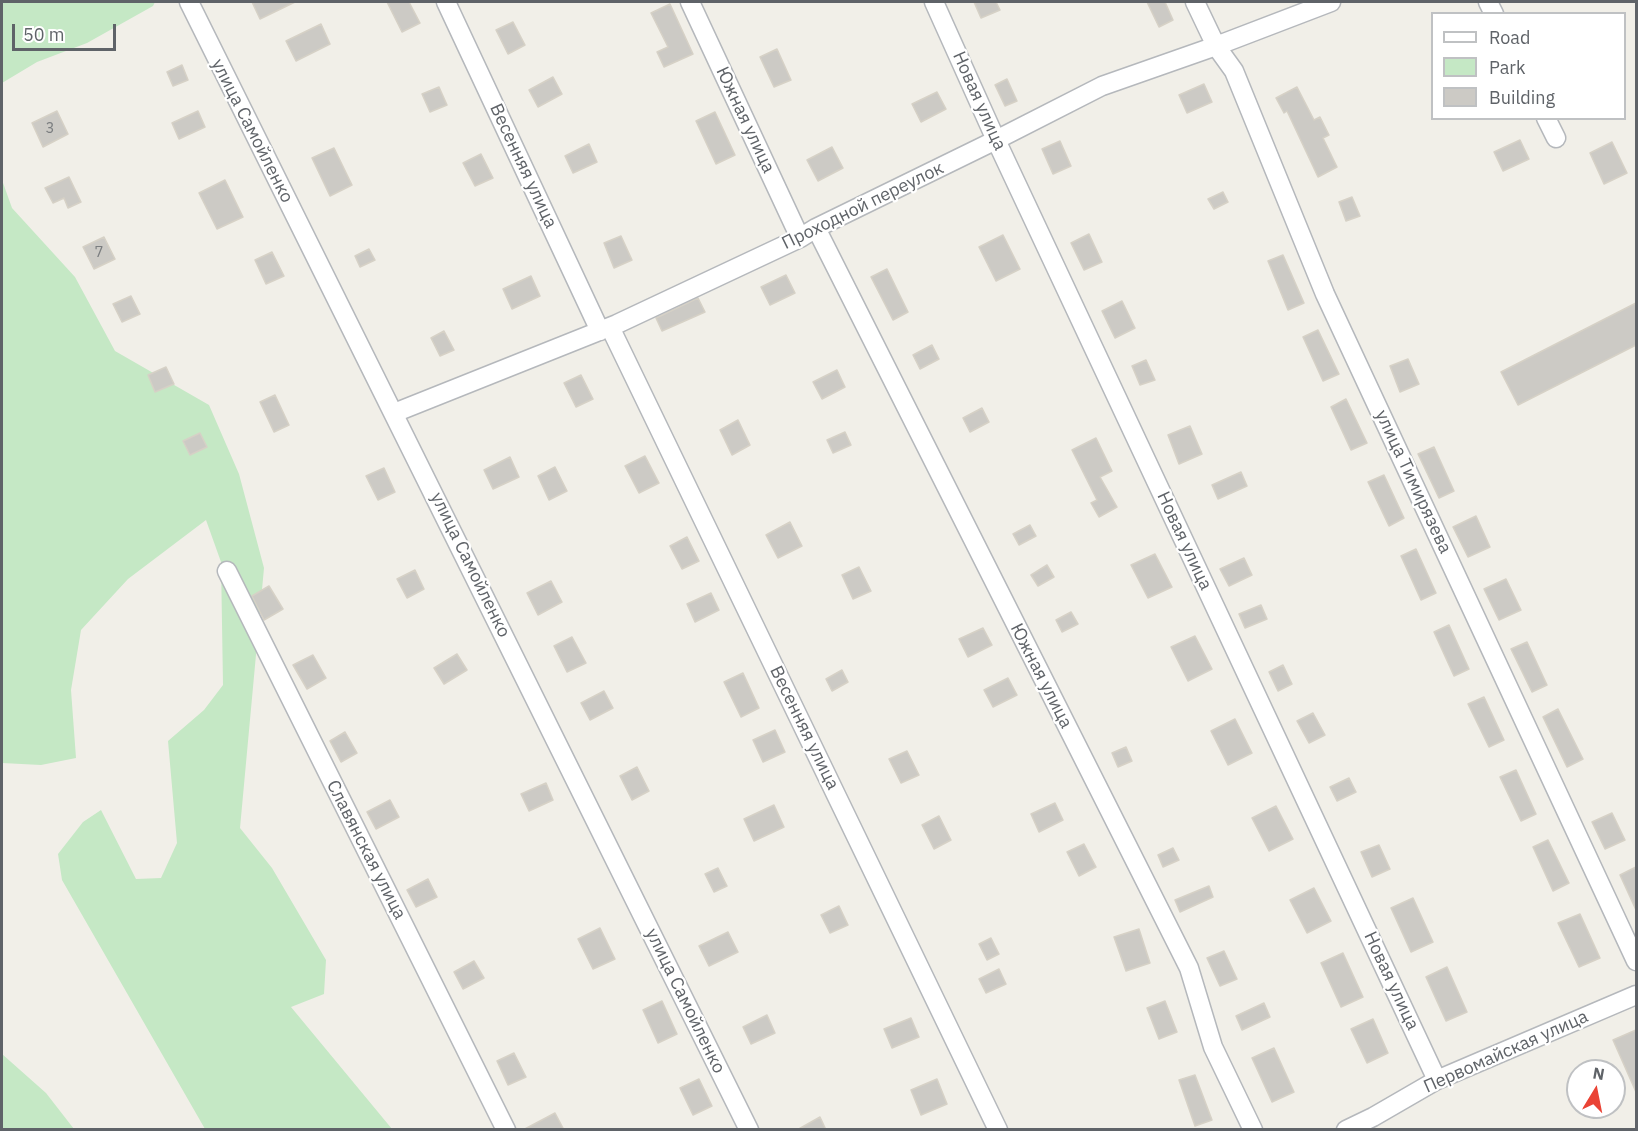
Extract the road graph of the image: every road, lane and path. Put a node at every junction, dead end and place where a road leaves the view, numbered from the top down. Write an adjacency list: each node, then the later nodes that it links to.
1 (189, 2): 14 (street, улица Самойленко)
2 (446, 2): 13 (street, Весенняя улица)
3 (690, 2): 12 (street, Южная улица)
4 (934, 2): 10 (street, Новая улица)
5 (1195, 2): 7 (street, улица Тимирязева)
6 (1331, 2): 7 (street, Проходной переулок)
7 (1216, 46): 10 (street, Проходной переулок); 16 (street, улица Тимирязева)
8 (1547, 120): 9 (street)
9 (1556, 138)
10 (996, 140): 11 (street, Проходной переулок); 18 (street, Новая улица)
11 (816, 228): 12 (street, Проходной переулок); 23 (street, Южная улица)
12 (800, 238): 13 (street, Проходной переулок)
13 (605, 329): 14 (street, Проходной переулок); 22 (street, Весенняя улица)
14 (394, 413): 21 (street, улица Самойленко)
15 (227, 571): 20 (street, Славянская улица)
16 (1636, 961)
17 (1636, 995): 18 (street, Первомайская улица)
18 (1437, 1080): 19 (street, Первомайская улица)
19 (1376, 1123): 24 (street, Первомайская улица)
20 (506, 1130)
21 (749, 1130)
22 (998, 1130)
23 (1253, 1130)
24 (1346, 1130)

